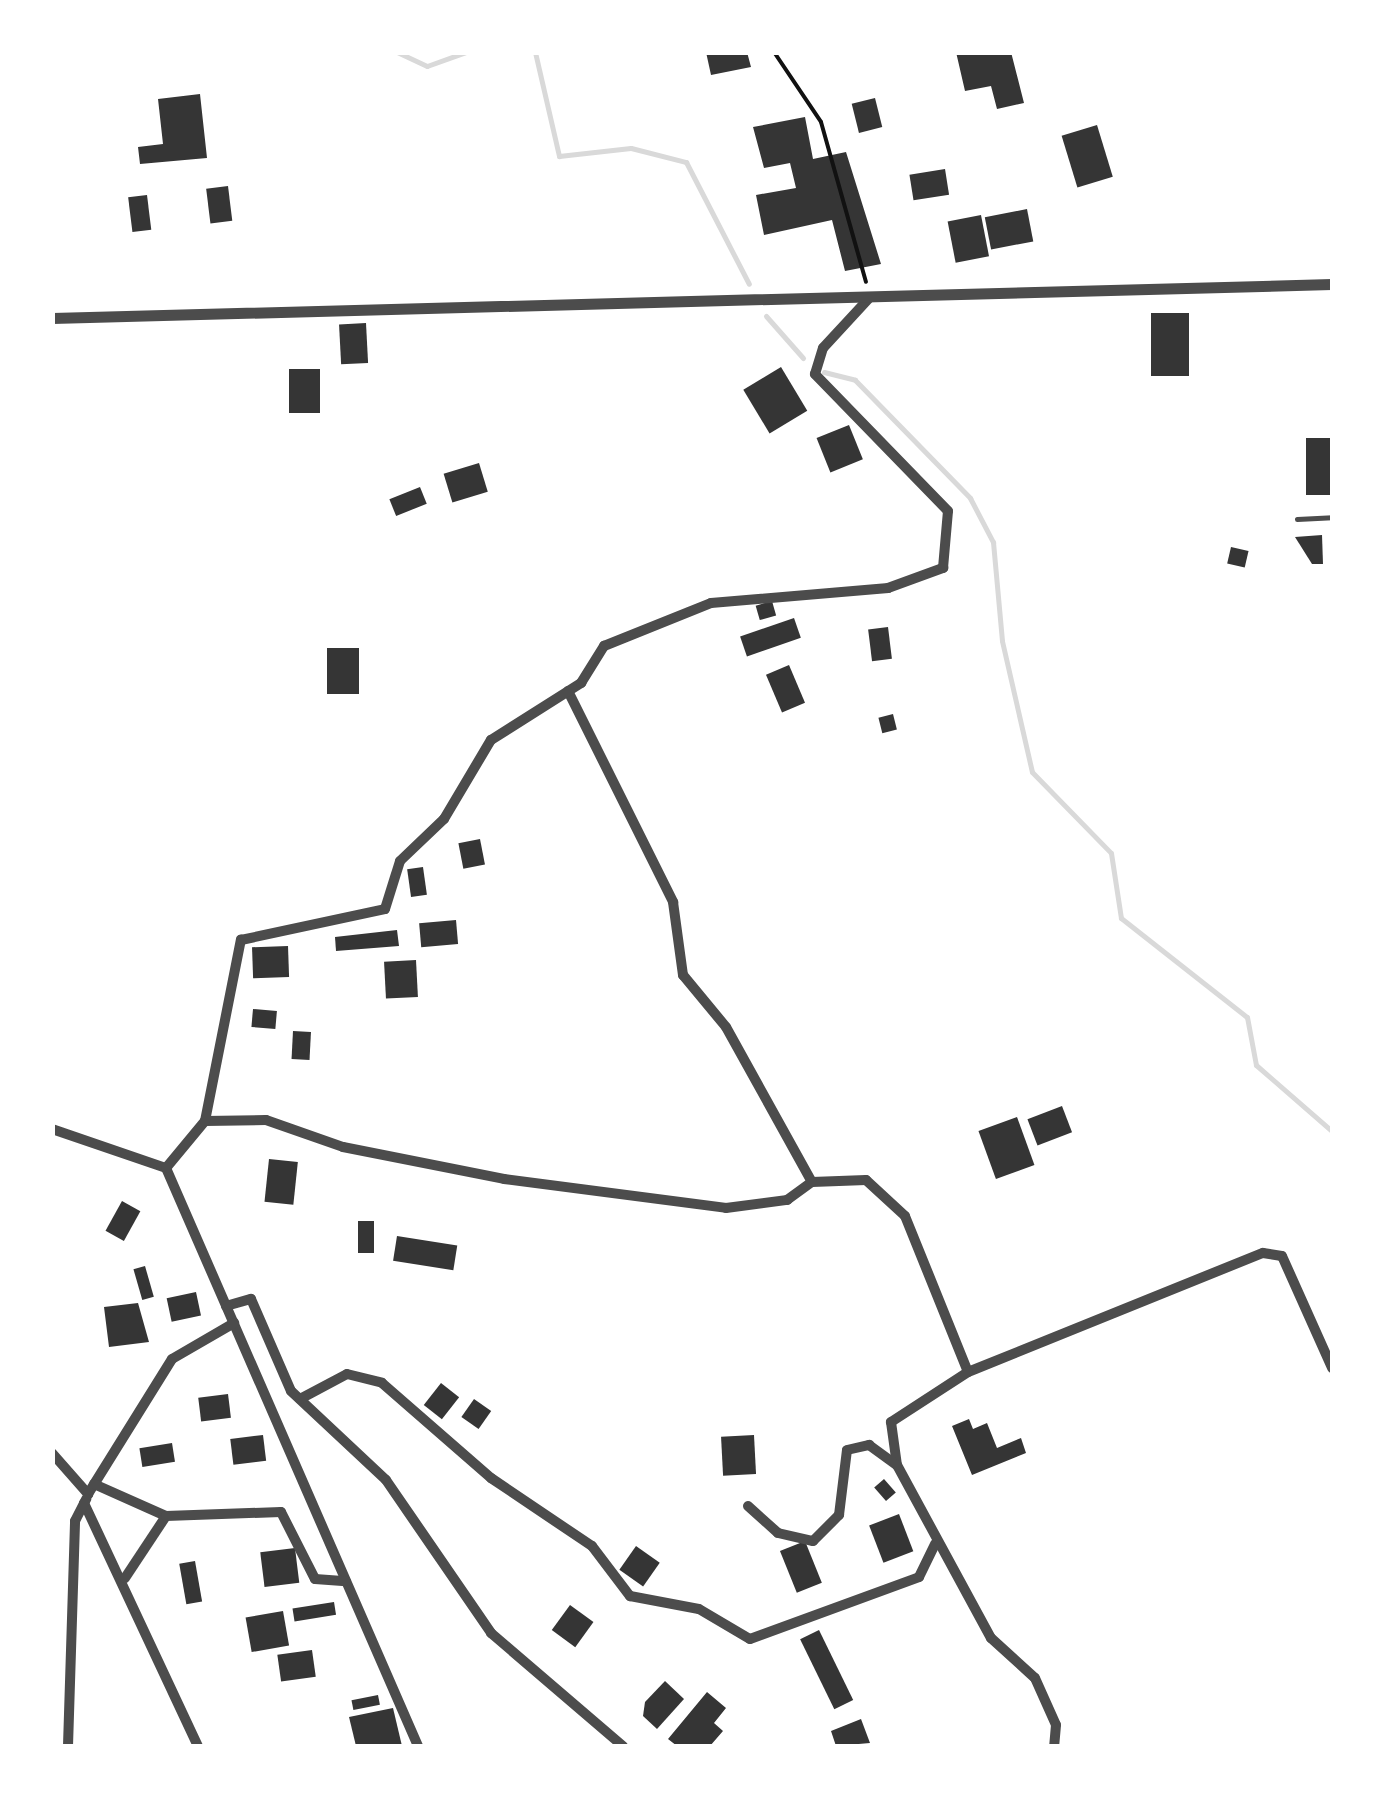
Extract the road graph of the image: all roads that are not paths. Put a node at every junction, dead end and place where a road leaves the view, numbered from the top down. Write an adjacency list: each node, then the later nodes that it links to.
1 (1332, 284): 2 (street)
2 (870, 297): 3 (street); 6 (street)
3 (52, 318)
4 (1332, 517): 5 (lane)
5 (1297, 518)
6 (568, 691): 7 (street); 10 (street)
7 (206, 1121): 9 (street); 10 (street)
8 (52, 1129): 9 (street)
9 (166, 1168): 11 (street)
10 (812, 1182): 14 (street)
11 (226, 1306): 12 (street); 15 (street)
12 (234, 1323): 18 (street); 23 (street)
13 (1332, 1368): 14 (street)
14 (968, 1372): 17 (street)
15 (300, 1399): 21 (street); 27 (street)
16 (52, 1453): 18 (street)
17 (897, 1465): 19 (street); 21 (street)
18 (89, 1494): 20 (street); 22 (street); 24 (street)
19 (748, 1506)
20 (166, 1516): 22 (street); 23 (street)
21 (935, 1544): 28 (street)
22 (125, 1578): 25 (street)
23 (346, 1581): 26 (street)
24 (68, 1746)
25 (198, 1746)
26 (418, 1746)
27 (623, 1746)
28 (1054, 1746)

